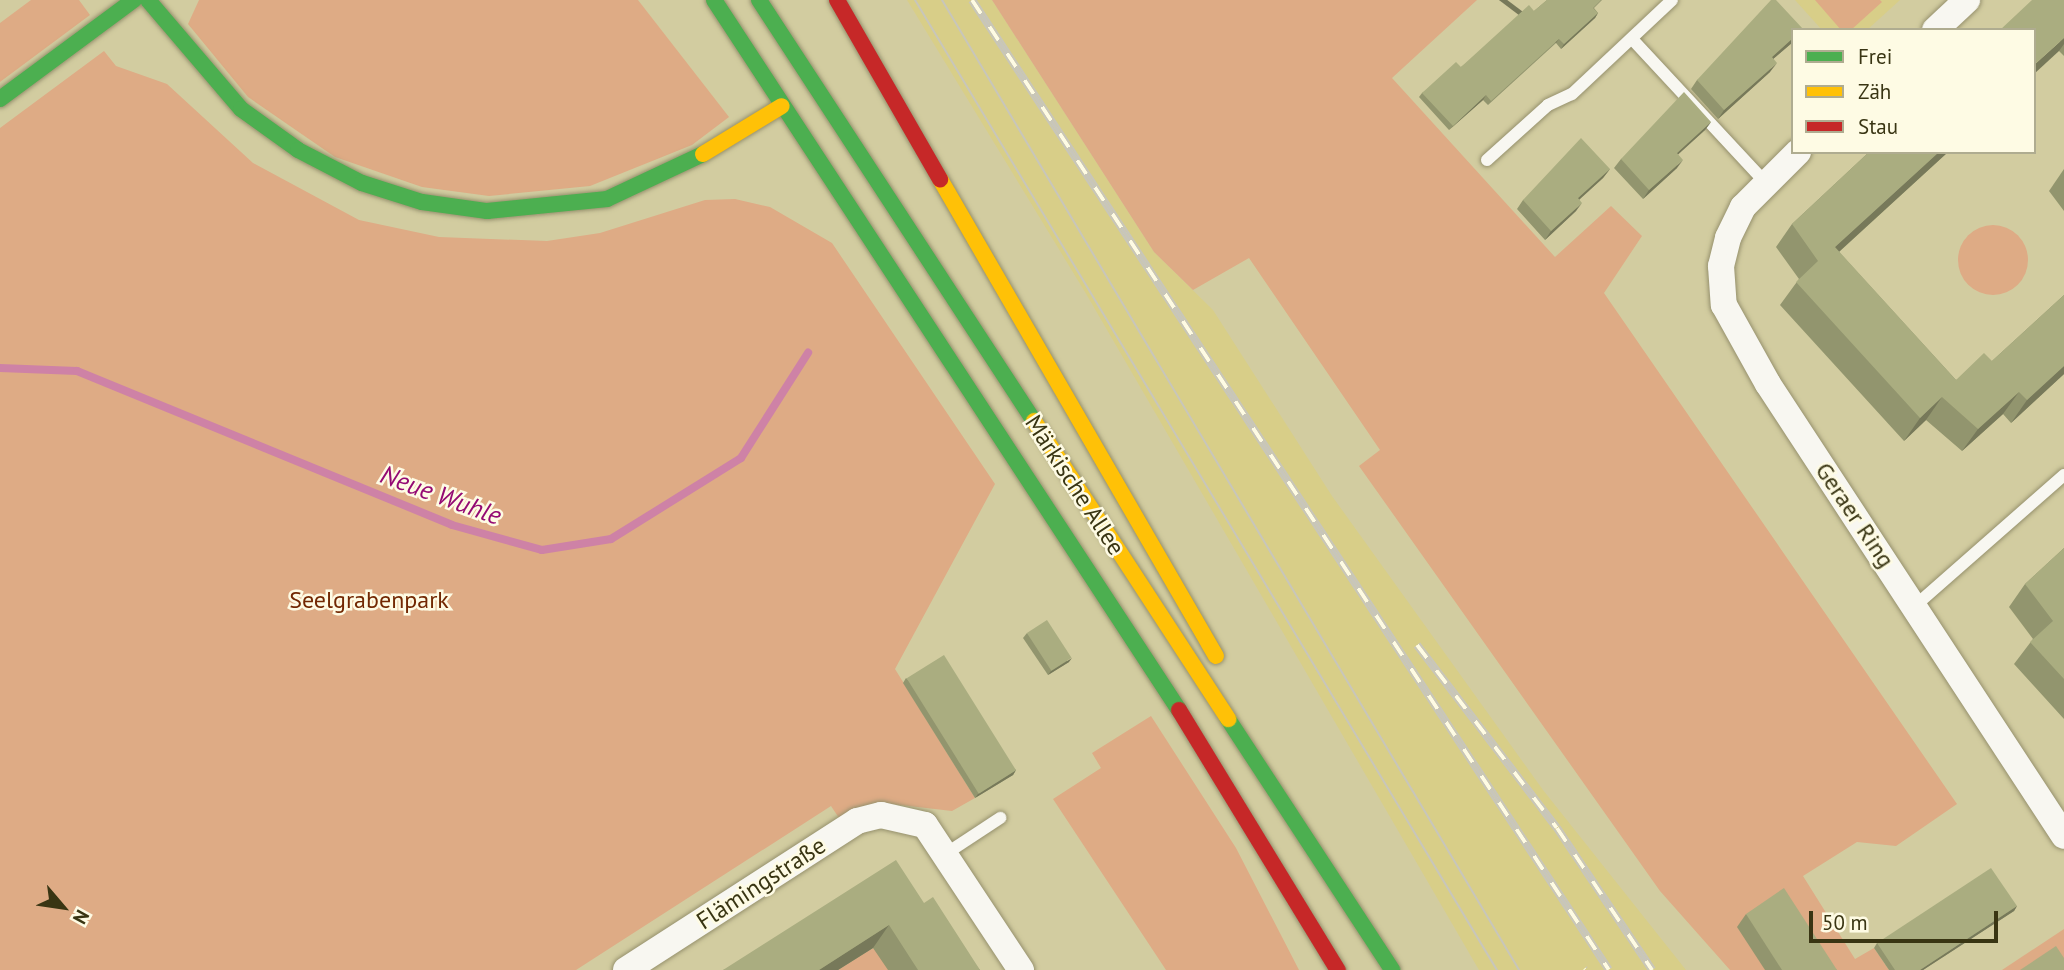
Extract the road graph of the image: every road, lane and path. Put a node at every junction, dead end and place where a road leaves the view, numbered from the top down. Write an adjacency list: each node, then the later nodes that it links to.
1 (134, 0): 10 (main road)
2 (148, 0): 11 (main road)
3 (714, 0): 11 (main road, Märkische Allee)
4 (759, 0): 25 (main road, Märkische Allee)
5 (837, 0): 17 (main road)
6 (1672, 0): 9 (lane)
7 (1967, 0): 8 (street)
8 (1937, 28)
9 (1633, 40): 13 (lane); 14 (lane)
10 (0, 99)
11 (782, 106): 24 (main road, Märkische Allee)
12 (1796, 154): 14 (street, Geraer Ring)
13 (1487, 160)
14 (1765, 182): 16 (street, Geraer Ring)
15 (2064, 475): 16 (lane)
16 (1916, 605): 20 (street, Geraer Ring)
17 (1225, 671)
18 (1259, 731): 25 (main road)
19 (1000, 818): 21 (lane)
20 (2064, 835)
21 (947, 853): 22 (street, Flämingstraße); 23 (street)
22 (626, 970)
23 (1021, 970)
24 (1338, 970)
25 (1394, 970)

